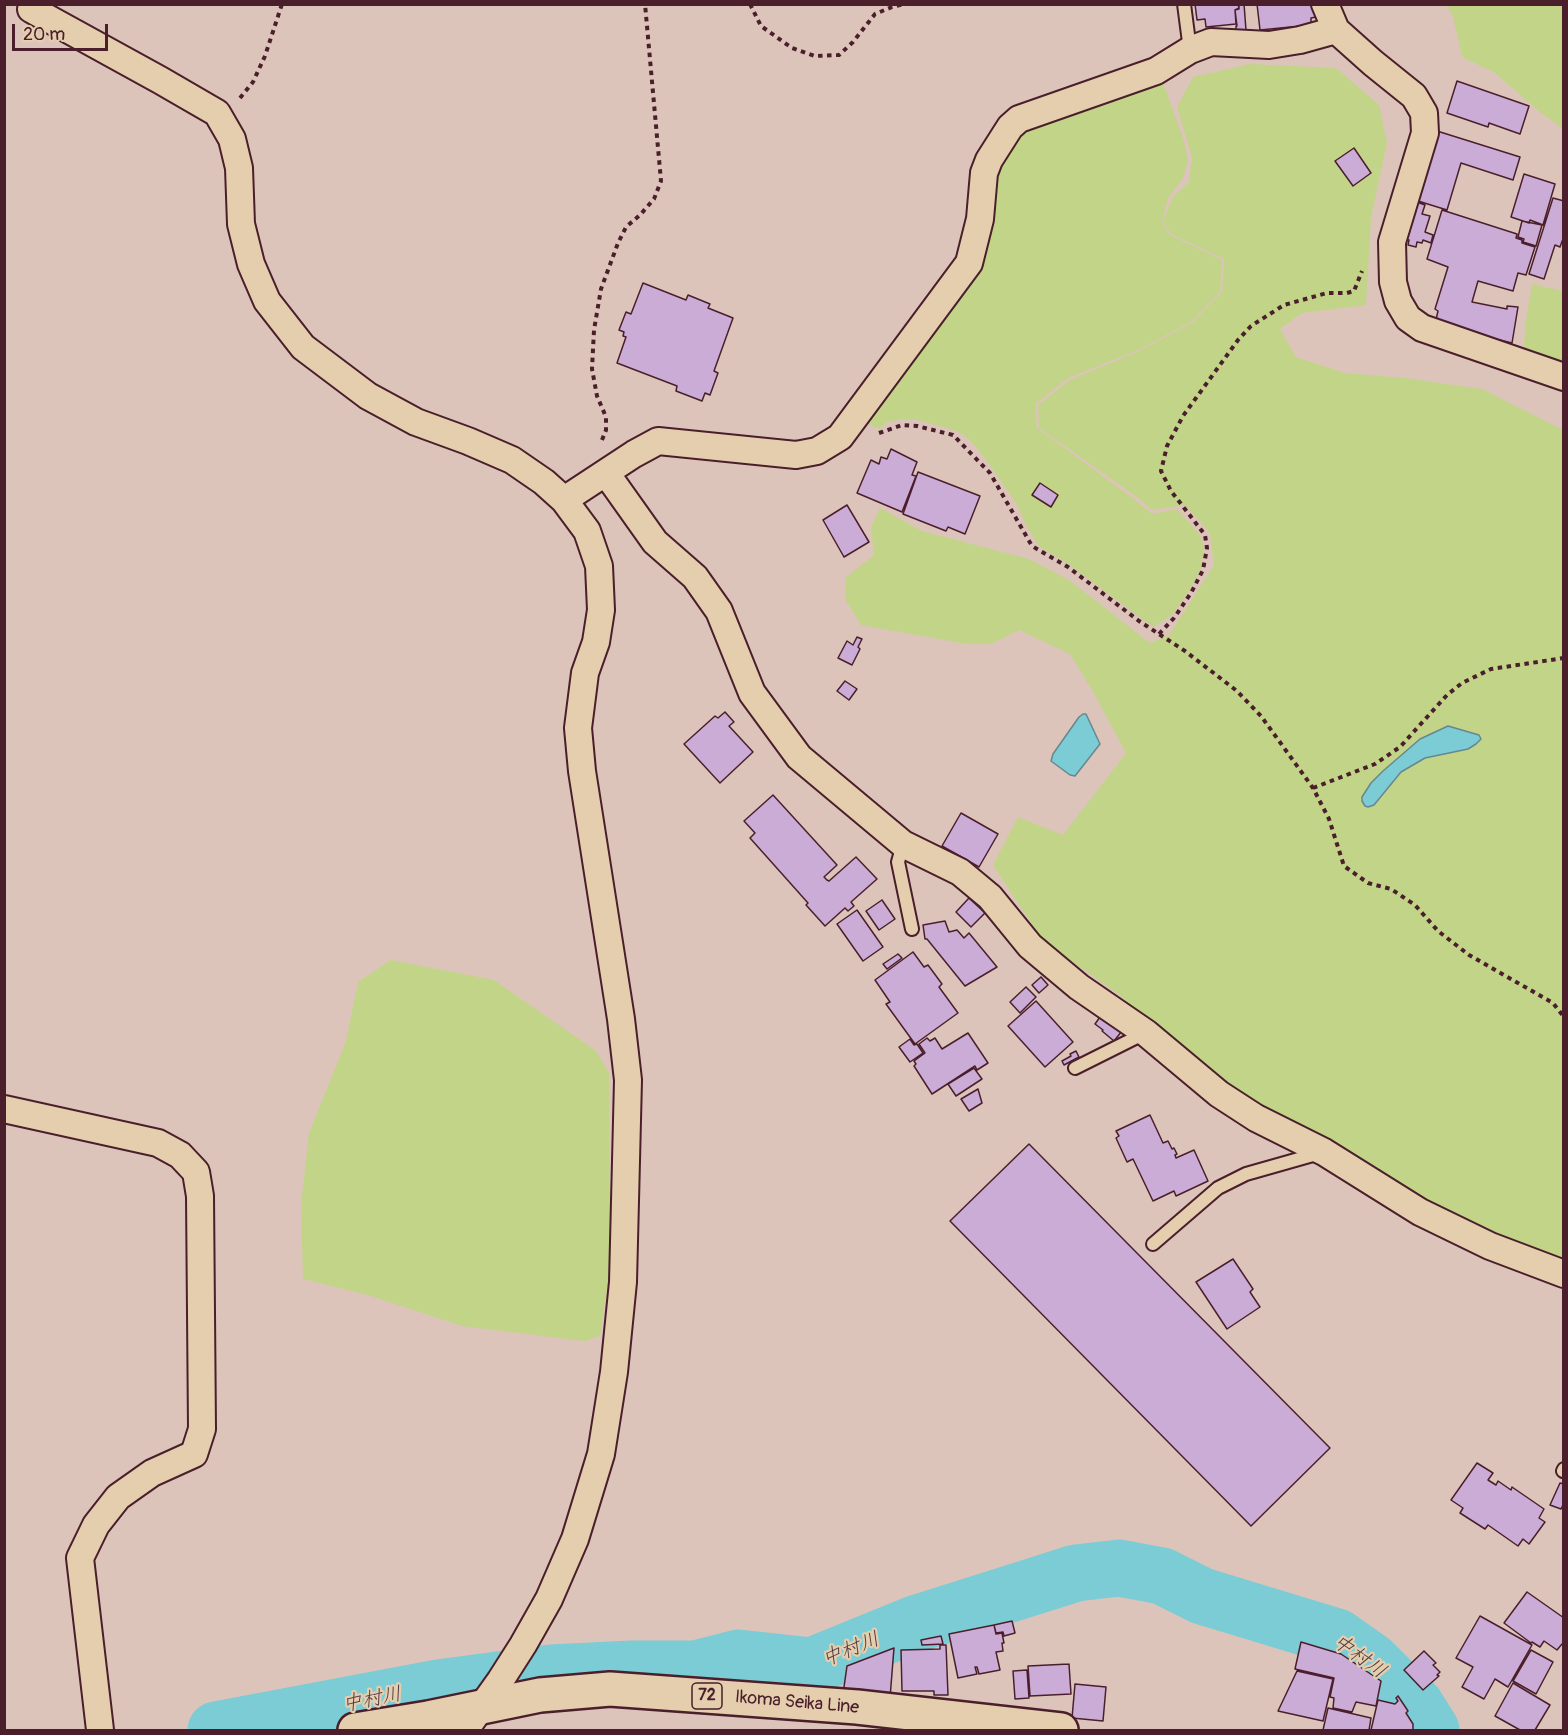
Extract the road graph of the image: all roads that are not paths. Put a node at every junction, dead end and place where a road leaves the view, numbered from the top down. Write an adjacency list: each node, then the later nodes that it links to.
1 (1184, 4): 5 (lane)
2 (1325, 4): 4 (street)
3 (29, 6): 8 (street)
4 (1336, 30): 5 (street); 6 (street)
5 (1190, 50): 7 (street)
6 (1563, 377)
7 (606, 473): 8 (street); 9 (street)
8 (564, 500): 17 (street)
9 (903, 844): 10 (lane); 11 (street)
10 (912, 929)
11 (1146, 1033): 12 (lane); 14 (street)
12 (1075, 1068)
13 (4, 1109): 18 (street)
14 (1324, 1152): 15 (lane); 16 (street)
15 (1153, 1244)
16 (1563, 1274)
17 (482, 1706): 19 (main road, Ikoma Seika Line / 72); 20 (main road, Ikoma Seika Line / 72)
18 (100, 1731)
19 (355, 1731)
20 (1061, 1731)

